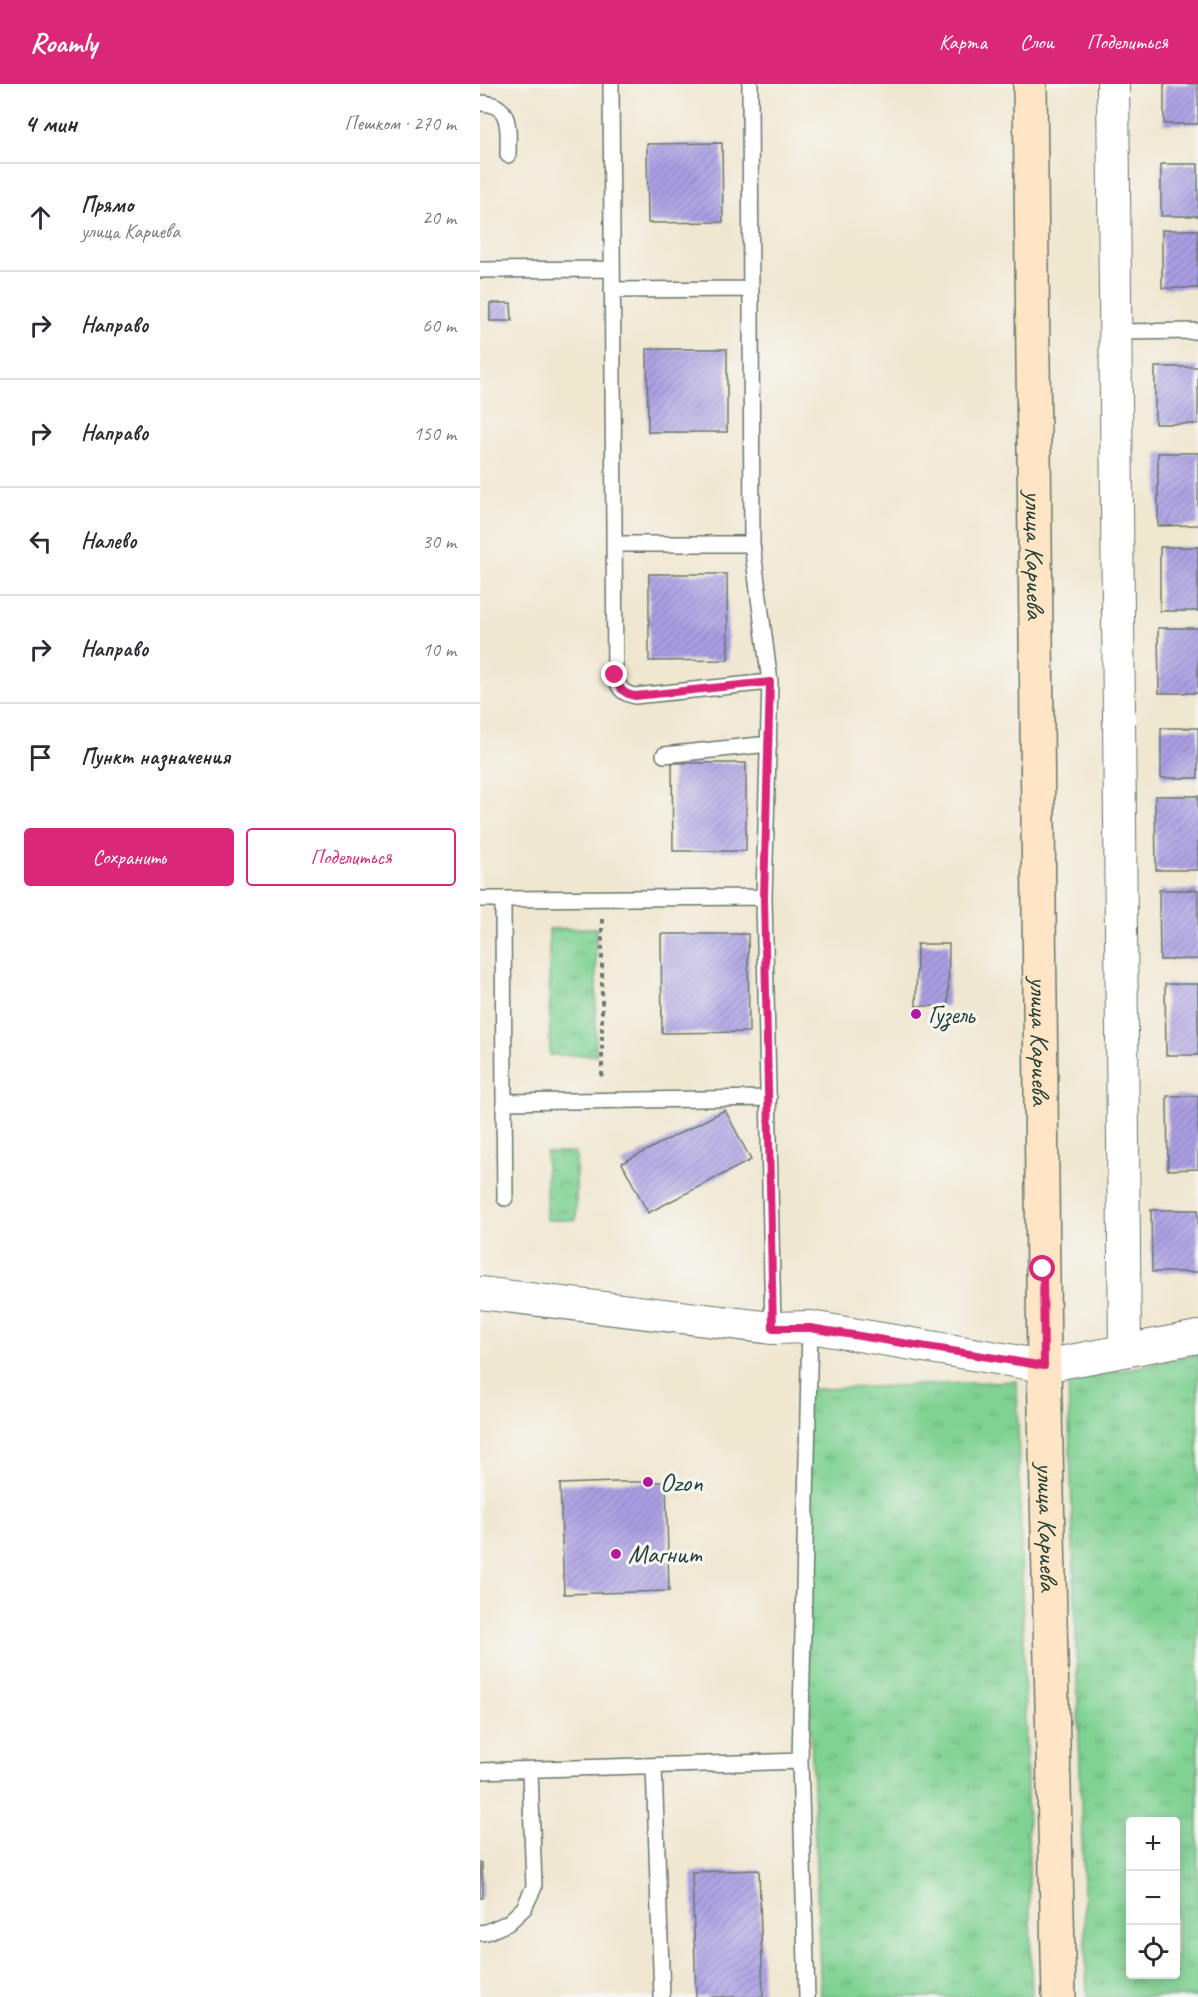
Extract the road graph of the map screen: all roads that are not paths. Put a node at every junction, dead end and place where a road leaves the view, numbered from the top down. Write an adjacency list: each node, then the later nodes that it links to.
1 (611, 84): 7 (lane)
2 (750, 84): 10 (lane)
3 (1030, 84): 29 (main road, улица Кариева)
4 (1113, 84): 12 (street)
5 (480, 103): 6 (lane)
6 (508, 155)
7 (612, 269): 8 (lane); 9 (lane)
8 (480, 270)
9 (612, 290): 10 (lane); 13 (lane)
10 (751, 290): 14 (lane)
11 (1198, 331): 12 (lane)
12 (1115, 332): 28 (street)
13 (614, 544): 14 (lane); 15 (lane)
14 (752, 544): 15 (lane)
15 (770, 682): 16 (lane)
16 (770, 744): 17 (lane); 18 (lane)
17 (664, 755)
18 (764, 897): 20 (lane); 21 (lane)
19 (480, 899): 20 (lane)
20 (503, 899): 22 (lane)
21 (769, 1098): 22 (lane); 25 (lane)
22 (504, 1102): 23 (lane)
23 (505, 1198)
24 (480, 1293): 25 (street)
25 (773, 1328): 26 (street)
26 (810, 1328): 29 (street); 30 (lane)
27 (1198, 1337): 28 (street)
28 (1125, 1350): 29 (street)
29 (1044, 1366): 37 (main road, улица Кариева)
30 (800, 1761): 31 (lane); 36 (lane)
31 (654, 1766): 32 (lane); 35 (lane)
32 (530, 1770): 33 (lane); 34 (lane)
33 (480, 1771)
34 (480, 1933)
35 (662, 1997)
36 (807, 1997)
37 (1059, 1997)

